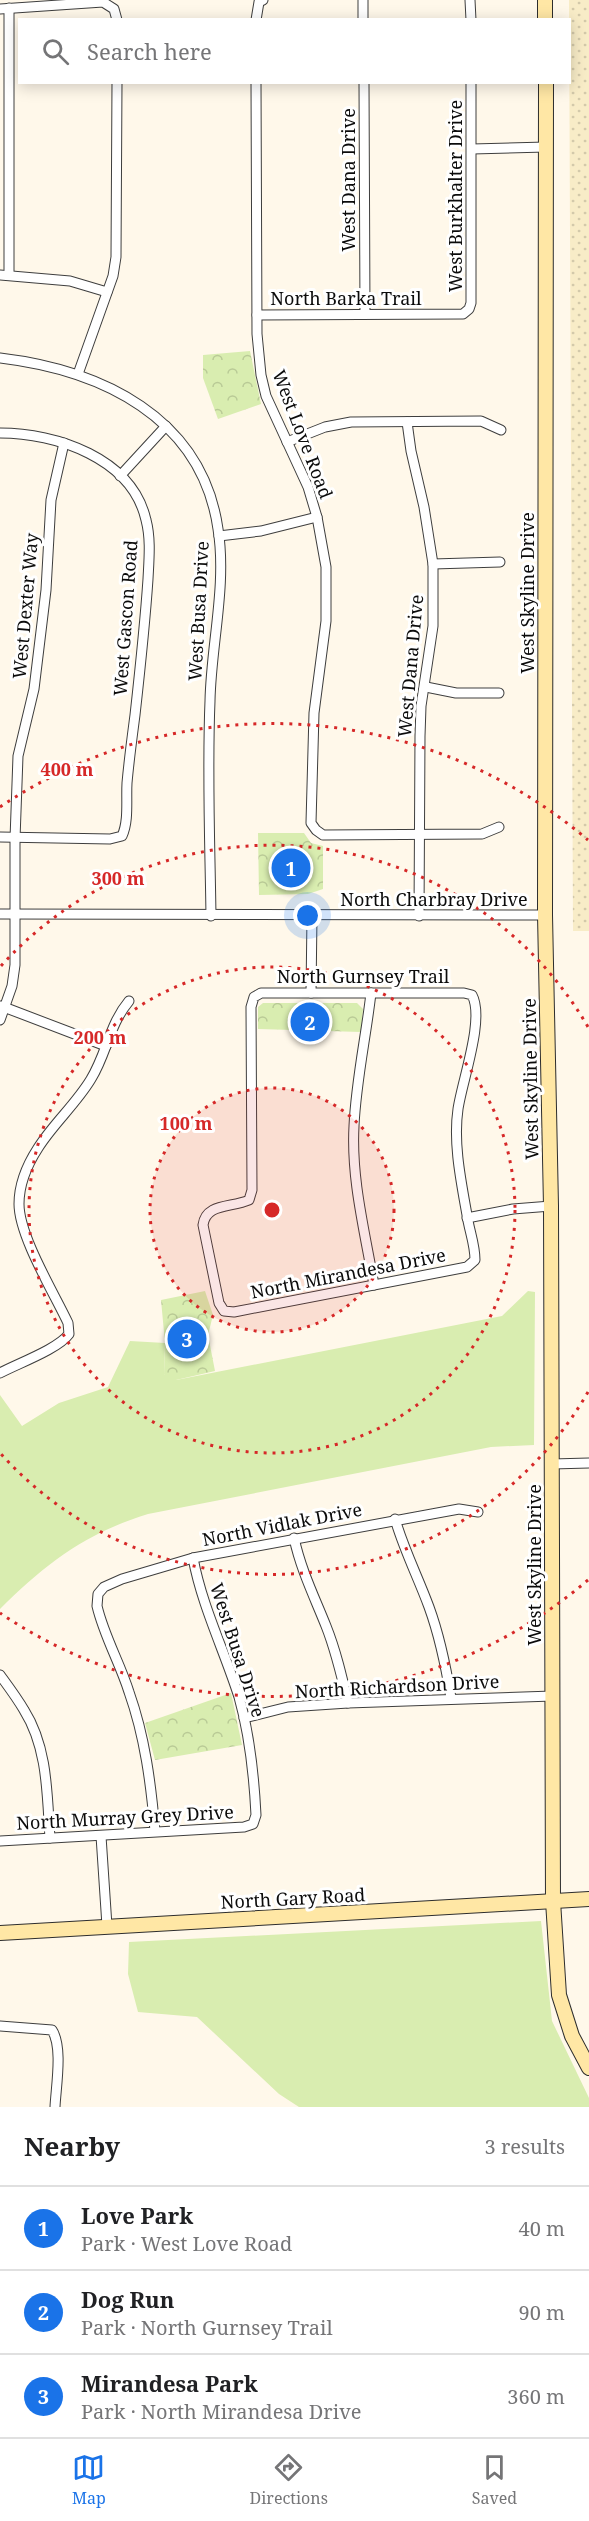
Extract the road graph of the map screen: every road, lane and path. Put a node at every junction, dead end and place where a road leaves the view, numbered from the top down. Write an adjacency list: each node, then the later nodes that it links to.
1 (363, 0): 8 (street)
2 (470, 0): 9 (street)
3 (545, 0): 10 (street)
4 (261, 1): 7 (street)
5 (5, 9): 6 (street); 18 (street)
6 (116, 18)
7 (257, 18)
8 (363, 18)
9 (471, 18)
10 (545, 18)
11 (117, 84): 19 (street)
12 (256, 84): 22 (street, West Love Road)
13 (364, 84): 21 (street, West Dana Drive)
14 (471, 84): 17 (street, West Burkhalter Drive)
15 (546, 84): 16 (street, West Skyline Drive)
16 (546, 147): 17 (street); 46 (street, West Skyline Drive)
17 (472, 149): 20 (street, West Burkhalter Drive)
18 (4, 275): 19 (street)
19 (107, 292): 24 (street)
20 (469, 309): 21 (street, North Barka Trail)
21 (364, 314): 22 (street, North Barka Trail)
22 (257, 315): 29 (street, West Love Road)
23 (0, 357): 24 (street, West Busa Drive)
24 (78, 374): 26 (street, West Busa Drive)
25 (407, 422): 27 (street); 29 (street); 35 (street, West Dana Drive)
26 (166, 426): 31 (street); 33 (street, West Busa Drive)
27 (501, 430)
28 (0, 433): 30 (street, West Gascon Road)
29 (287, 442): 32 (street, West Love Road)
30 (64, 443): 31 (street, West Gascon Road); 41 (street, West Dexter Way)
31 (120, 476): 41 (street, West Gascon Road)
32 (317, 517): 33 (street); 39 (street, West Love Road)
33 (219, 536): 44 (street, West Busa Drive)
34 (500, 562): 35 (street)
35 (433, 564): 36 (street, West Dana Drive)
36 (426, 687): 37 (street); 39 (street, West Dana Drive)
37 (499, 693)
38 (500, 827): 39 (street)
39 (420, 835): 47 (street, West Dana Drive)
40 (0, 837): 41 (street)
41 (15, 839): 43 (street, West Dexter Way)
42 (0, 914): 43 (street, North Charbray Drive)
43 (15, 915): 44 (street, North Charbray Drive); 51 (street, West Dexter Way)
44 (211, 915): 45 (street, North Charbray Drive)
45 (312, 915): 47 (street, North Charbray Drive); 48 (street)
46 (545, 915): 47 (street, North Charbray Drive); 54 (street, West Skyline Drive)
47 (419, 916)
48 (311, 993): 49 (street, North Gurnsey Trail); 57 (street, North Gurnsey Trail)
49 (371, 993): 55 (street, North Gurnsey Trail); 56 (street)
50 (129, 1001): 53 (street)
51 (3, 1007): 52 (street, West Dexter Way); 53 (street)
52 (0, 1020)
53 (106, 1046): 58 (street)
54 (550, 1206): 55 (street); 60 (street, West Skyline Drive)
55 (467, 1218): 56 (street, North Mirandesa Drive)
56 (374, 1285): 57 (street, North Mirandesa Drive)
57 (224, 1311)
58 (0, 1374)
59 (589, 1463): 60 (street)
60 (552, 1464): 66 (street, West Skyline Drive)
61 (478, 1512): 62 (street, North Vidlak Drive)
62 (395, 1519): 63 (street, North Vidlak Drive); 67 (street)
63 (294, 1538): 64 (street, North Vidlak Drive); 68 (street)
64 (193, 1558): 69 (street, West Busa Drive); 71 (street, North Vidlak Drive)
65 (0, 1675): 73 (street)
66 (553, 1696): 67 (street, North Richardson Drive); 76 (street, West Skyline Drive)
67 (451, 1698): 68 (street, North Richardson Drive)
68 (348, 1703): 69 (street, North Richardson Drive)
69 (244, 1718): 70 (street, West Busa Drive)
70 (253, 1824): 71 (street, North Murray Grey Drive)
71 (155, 1832): 72 (street, North Murray Grey Drive)
72 (101, 1836): 73 (street, North Murray Grey Drive); 77 (street)
73 (50, 1838): 74 (street, North Murray Grey Drive)
74 (0, 1841)
75 (589, 1899): 76 (street, North Gary Road)
76 (553, 1901): 77 (street, North Gary Road); 80 (street, West Skyline Drive)
77 (107, 1926): 78 (street, North Gary Road)
78 (0, 1933)
79 (0, 2026): 81 (street)
80 (589, 2068)
81 (55, 2107)

